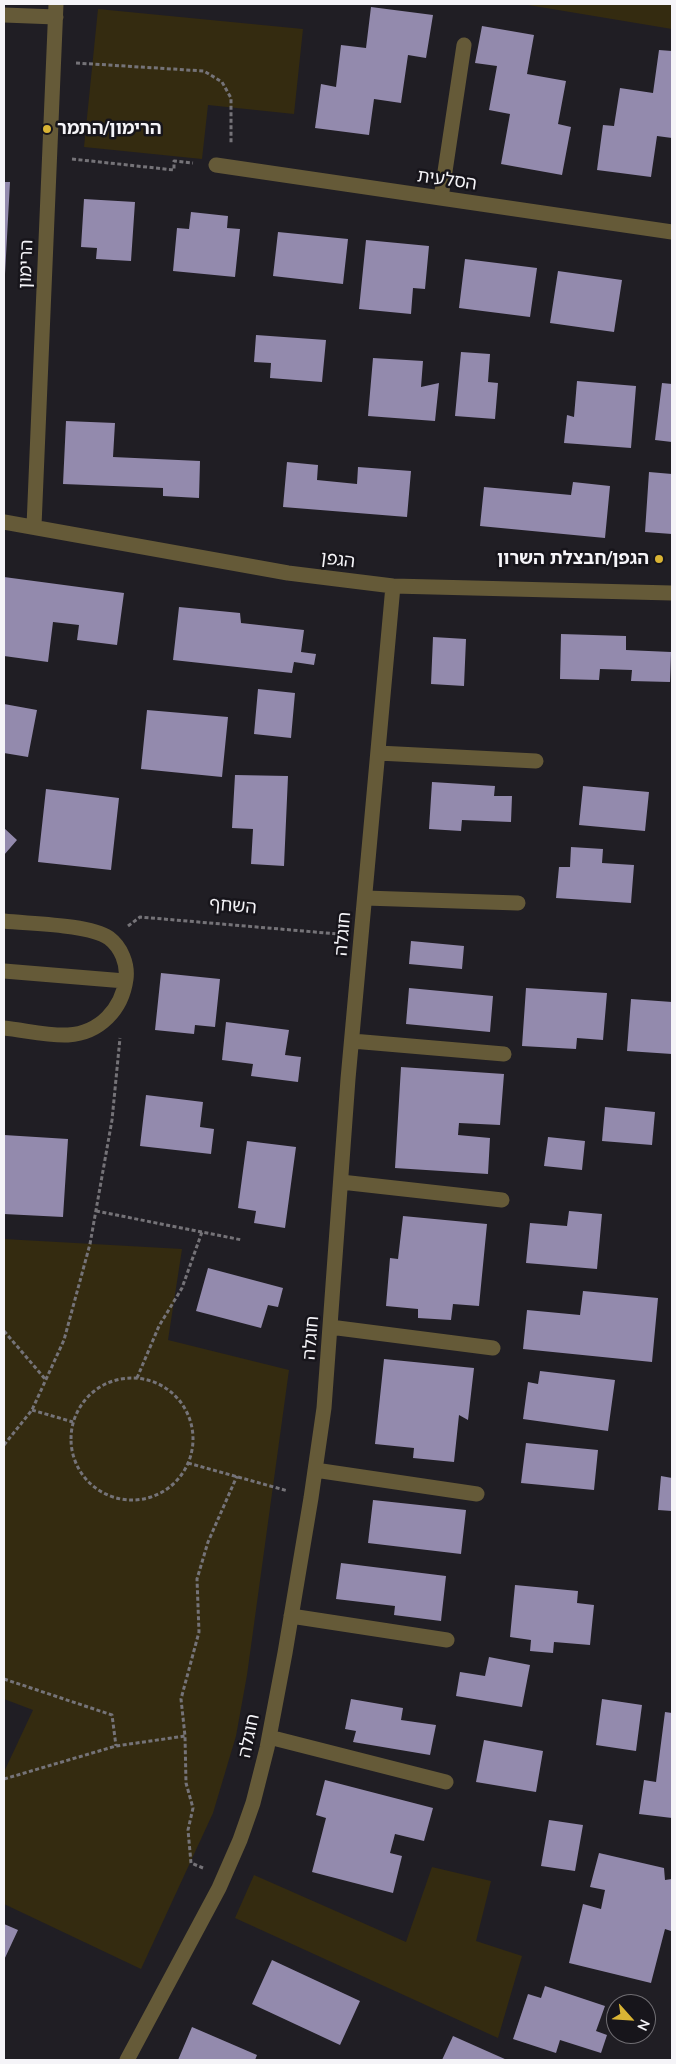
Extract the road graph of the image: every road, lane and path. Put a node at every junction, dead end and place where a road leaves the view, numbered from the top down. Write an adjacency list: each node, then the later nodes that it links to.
1 (56, 10): 2 (street); 4 (street, הרימון)
2 (4, 15)
3 (464, 45): 8 (street)
4 (54, 61): 5 (street, הרימון); 7 (path)
5 (49, 156): 6 (path); 11 (street, הרימון)
6 (216, 165): 7 (street, הסלעית)
7 (232, 167): 8 (street, הסלעית)
8 (441, 198): 9 (street, הסלעית)
9 (672, 232)
10 (4, 522): 11 (street, הגפן)
11 (34, 526): 12 (street, הגפן)
12 (393, 586): 13 (street, הגפן); 14 (street, חוגלה)
13 (672, 593)
14 (378, 753): 15 (street); 16 (street, חוגלה)
15 (536, 761)
16 (365, 898): 17 (street); 19 (street, חוגלה)
17 (518, 903)
18 (4, 921): 20 (street)
19 (361, 936): 20 (path, השחף); 25 (street, חוגלה)
20 (109, 938): 22 (street)
21 (4, 971): 22 (street)
22 (125, 981): 23 (street)
23 (4, 1028)
24 (120, 1036): 29 (path)
25 (352, 1041): 26 (street); 27 (street, חוגלה)
26 (504, 1054)
27 (341, 1182): 28 (street); 32 (street, חוגלה)
28 (502, 1200)
29 (96, 1211): 30 (path); 36 (path)
30 (202, 1232): 31 (path); 35 (path)
31 (242, 1240)
32 (330, 1327): 34 (street); 41 (street, חוגלה)
33 (4, 1331): 36 (path)
34 (493, 1348)
35 (137, 1378): 38 (path); 40 (path)
36 (46, 1380): 37 (path)
37 (32, 1410): 38 (path); 39 (path)
38 (73, 1422): 40 (path)
39 (4, 1445)
40 (188, 1463): 42 (path)
41 (315, 1470): 43 (street); 44 (street, חוגלה)
42 (237, 1476): 44 (path); 48 (path)
43 (477, 1494)
44 (312, 1498): 45 (street, חוגלה)
45 (291, 1616): 46 (street); 49 (street, חוגלה)
46 (447, 1640)
47 (4, 1680): 50 (path)
48 (185, 1736): 50 (path); 53 (path)
49 (269, 1737): 52 (street); 53 (street, חוגלה)
50 (116, 1746): 51 (path)
51 (4, 1779)
52 (446, 1782)
53 (224, 1877): 54 (street, חוגלה)
54 (127, 2060)

